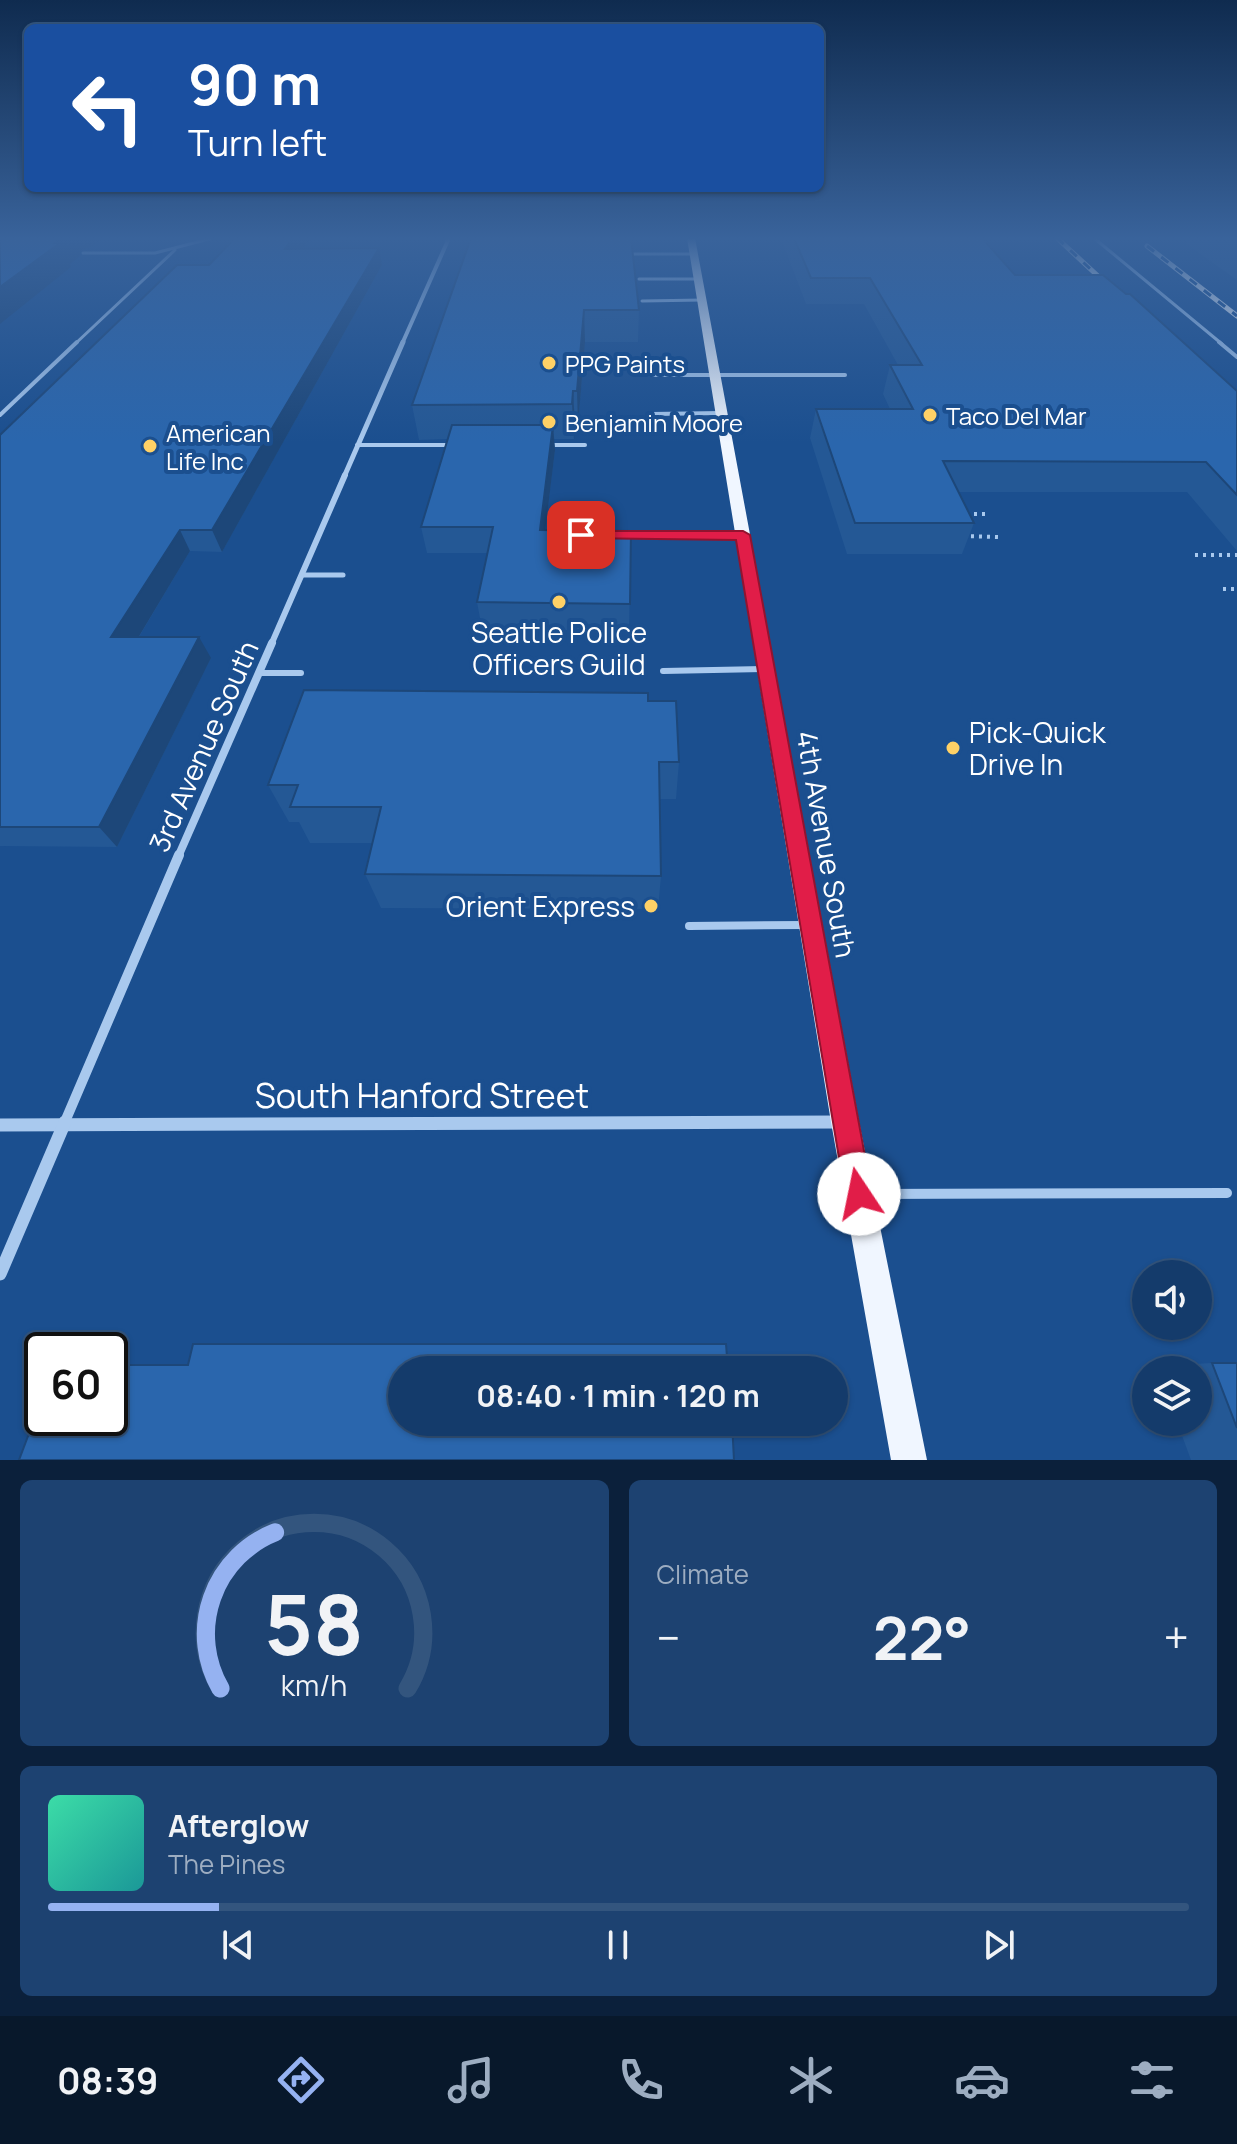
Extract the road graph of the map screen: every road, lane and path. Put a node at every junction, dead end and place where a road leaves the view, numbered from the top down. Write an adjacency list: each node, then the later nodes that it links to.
1 (115, 306): 11 (lane)
2 (419, 306): 12 (street, 3rd Avenue South)
3 (703, 306): 7 (main road, 4th Avenue South)
4 (1176, 306): 5 (lane)
5 (1237, 357)
6 (649, 375): 7 (lane)
7 (715, 375): 8 (lane); 9 (main road, 4th Avenue South)
8 (845, 375)
9 (721, 413): 10 (lane); 19 (main road, 4th Avenue South)
10 (652, 414)
11 (0, 415)
12 (357, 445): 13 (lane); 24 (street, 3rd Avenue South)
13 (463, 445)
14 (540, 445): 15 (lane)
15 (585, 445)
16 (960, 514): 17 (path)
17 (985, 514)
18 (622, 535): 19 (lane)
19 (743, 535): 28 (main road, 4th Avenue South)
20 (958, 536): 21 (path)
21 (998, 537)
22 (1195, 555): 23 (path)
23 (1237, 555)
24 (302, 575): 25 (lane); 30 (street, 3rd Avenue South)
25 (343, 575)
26 (1223, 589): 27 (path)
27 (1237, 589)
28 (766, 669): 29 (lane); 32 (main road, 4th Avenue South)
29 (663, 671)
30 (260, 673): 31 (lane); 35 (street, 3rd Avenue South)
31 (301, 673)
32 (810, 925): 33 (lane); 34 (main road, 4th Avenue South)
33 (689, 926)
34 (845, 1122): 35 (street, South Hanford Street); 38 (main road, 4th Avenue South)
35 (63, 1124): 36 (street, South Hanford Street); 39 (street, 3rd Avenue South)
36 (0, 1125)
37 (1227, 1193): 38 (lane)
38 (859, 1194): 40 (main road, 4th Avenue South)
39 (0, 1274)
40 (909, 1460)

